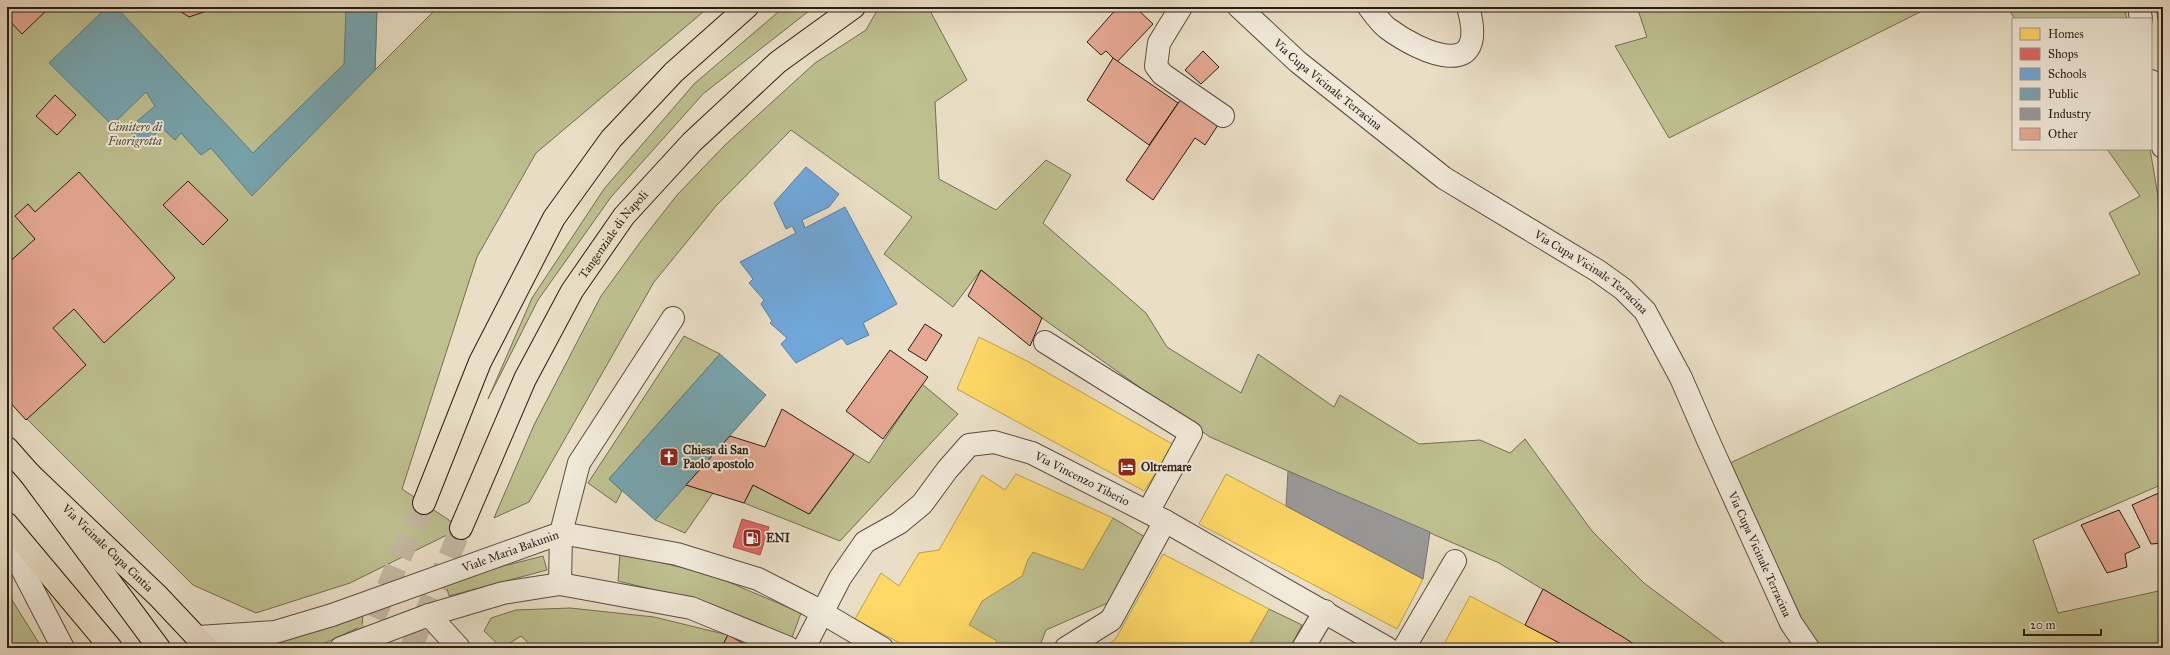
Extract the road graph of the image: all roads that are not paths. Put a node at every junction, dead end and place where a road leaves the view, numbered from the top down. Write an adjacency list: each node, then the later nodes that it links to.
1 (747, 7): 16 (main road)
2 (854, 7): 19 (main road, Tangenziale di Napoli)
3 (1181, 7): 10 (street)
4 (1239, 7): 42 (street, Via Cupa Vicinale Terracina)
5 (1368, 7): 6 (street)
6 (1468, 7)
7 (2139, 7): 8 (street)
8 (2141, 18)
9 (2152, 86): 11 (street)
10 (1223, 116)
11 (2163, 147)
12 (673, 318): 20 (street)
13 (1045, 342): 17 (street)
14 (7, 448): 15 (main road, Via Vicinale Cupa Cintia)
15 (30, 474): 29 (main road, Via Vicinale Cupa Cintia); 33 (main road)
16 (424, 503)
17 (1157, 517): 25 (street, Via Vincenzo Tiberio); 26 (street, Via Vincenzo Tiberio); 38 (street)
18 (7, 524): 32 (main road)
19 (461, 528)
20 (562, 533): 23 (street); 24 (street, Viale Maria Bakunin); 26 (street, Viale Maria Bakunin)
21 (7, 540): 31 (street)
22 (1455, 561): 41 (street)
23 (560, 584): 27 (street); 36 (street)
24 (408, 588): 28 (street); 29 (street, Viale Maria Bakunin)
25 (1325, 611): 39 (street); 40 (street, Via Vincenzo Tiberio)
26 (822, 612): 30 (street, Viale Maria Bakunin); 37 (street, Via Vincenzo Tiberio)
27 (429, 615): 28 (street); 35 (street)
28 (388, 630): 34 (street)
29 (203, 642)
30 (875, 646)
31 (63, 648)
32 (110, 648)
33 (159, 648)
34 (341, 648)
35 (459, 648)
36 (789, 648)
37 (804, 648)
38 (1066, 648)
39 (1303, 648)
40 (1386, 648)
41 (1404, 648)
42 (1808, 648)

